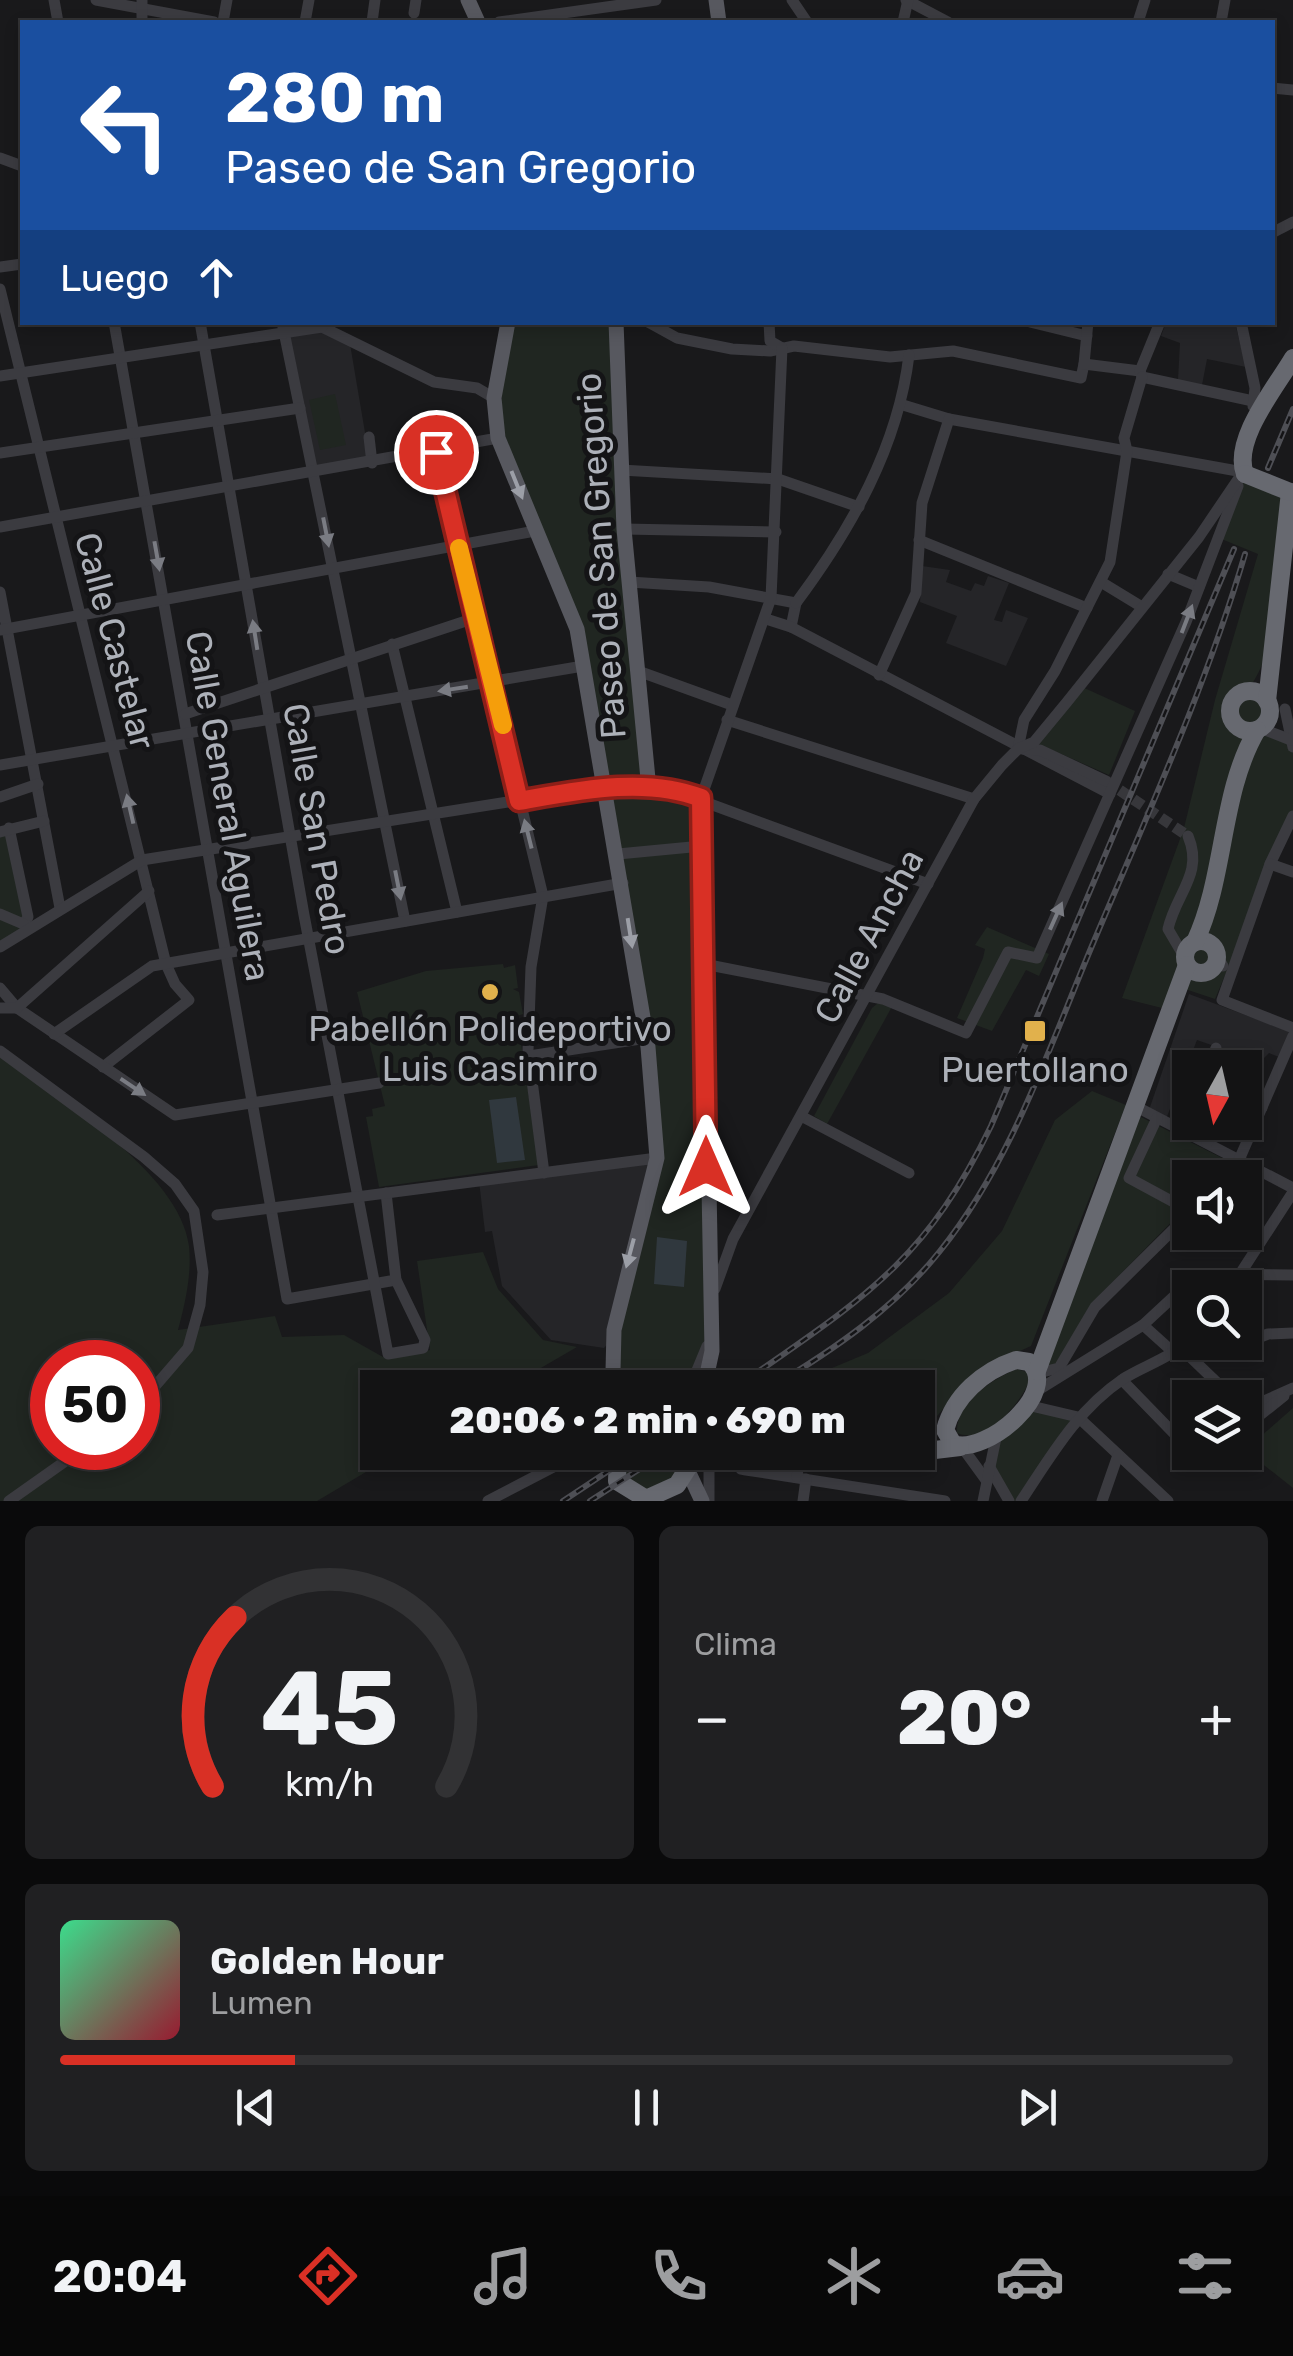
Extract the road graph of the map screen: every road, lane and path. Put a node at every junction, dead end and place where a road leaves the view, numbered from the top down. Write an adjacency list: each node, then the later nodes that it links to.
1 (96, 0): 5 (street)
2 (656, 0): 4 (street)
3 (907, 0): 8 (street)
4 (609, 3): 7 (street)
5 (141, 4): 6 (street)
6 (206, 20)
7 (511, 20)
8 (944, 20)
9 (0, 289): 28 (street, Calle Castelar)
10 (115, 325): 25 (street, Calle General Aguilera)
11 (201, 325): 22 (street, Calle San Pedro)
12 (318, 325): 20 (street); 32 (street)
13 (507, 325): 32 (main road, Paseo de San Gregorio)
14 (617, 325): 45 (main road, Paseo de San Gregorio)
15 (653, 325): 23 (street)
16 (770, 325): 23 (street)
17 (1055, 325): 21 (street)
18 (1159, 325): 29 (street)
19 (1242, 325): 31 (street)
20 (284, 328): 22 (street); 34 (street)
21 (1088, 329): 27 (street)
22 (204, 345): 25 (street); 36 (street, Calle San Pedro)
23 (782, 348): 24 (street); 48 (street)
24 (909, 354): 27 (street); 33 (street)
25 (121, 358): 28 (street); 37 (street, Calle General Aguilera)
26 (1293, 358): 31 (highway)
27 (1084, 364): 29 (street)
28 (20, 373): 30 (street); 40 (street, Calle Castelar)
29 (1141, 374): 31 (street); 41 (street)
30 (0, 376)
31 (1260, 394): 47 (highway)
32 (494, 398): 39 (main road, Paseo de San Gregorio)
33 (903, 405): 35 (street); 52 (street)
34 (300, 408): 36 (street); 46 (street)
35 (949, 419): 41 (street); 60 (street)
36 (215, 420): 37 (street); 49 (street, Calle San Pedro)
37 (135, 432): 40 (street); 51 (street, Calle General Aguilera)
38 (368, 437): 44 (street)
39 (498, 438): 43 (street); 58 (main road, Paseo de San Gregorio, one-way to 58)
40 (38, 446): 42 (street); 54 (street, Calle Castelar)
41 (1127, 451): 47 (street); 65 (street)
42 (0, 452)
43 (436, 452): 44 (street); 61 (street)
44 (372, 463): 46 (street)
45 (621, 470): 48 (street); 57 (main road, Paseo de San Gregorio)
46 (314, 473): 49 (street); 62 (street, one-way to 62)
47 (1244, 473): 50 (highway, bridge); 53 (street); 55 (street)
48 (778, 479): 52 (street); 59 (street)
49 (227, 488): 51 (street); 66 (street, Calle San Pedro)
50 (1292, 489): 76 (highway)
51 (148, 501): 54 (street); 70 (street, Calle General Aguilera, one-way to 70)
52 (859, 506): 71 (street)
53 (1213, 516): 55 (street); 63 (street)
54 (54, 518): 56 (street); 74 (street, Calle Castelar)
55 (1226, 522): 67 (street)
56 (0, 527)
57 (624, 529): 59 (street); 64 (main road, Paseo de San Gregorio)
58 (535, 531): 61 (street); 82 (main road, Paseo de San Gregorio)
59 (776, 532): 69 (street)
60 (919, 540): 73 (street); 84 (street)
61 (458, 547): 62 (street); 75 (street)
62 (334, 570): 66 (street); 81 (street)
63 (1168, 574): 67 (street); 72 (street)
64 (629, 582): 69 (street); 83 (main road, Paseo de San Gregorio)
65 (1101, 582): 72 (street); 73 (street)
66 (247, 586): 70 (street); 86 (street, Calle San Pedro, one-way to 66)
67 (1199, 586): 108 (street, one-way to 67)
68 (0, 592): 79 (street)
69 (771, 598): 71 (street); 77 (street)
70 (165, 601): 74 (street); 92 (street, Calle General Aguilera)
71 (796, 603): 78 (street)
72 (1142, 607): 100 (street)
73 (1087, 608): 100 (street)
74 (80, 615): 79 (street); 99 (street, Calle Castelar)
75 (478, 616): 80 (street); 85 (street)
76 (1274, 616): 87 (highway); 91 (highway)
77 (766, 618): 78 (street); 90 (street)
78 (792, 627): 84 (street)
79 (4, 629): 101 (street)
80 (392, 644): 81 (street); 88 (street)
81 (351, 659): 86 (street); 89 (street)
82 (583, 666): 85 (street); 107 (main road, Paseo de San Gregorio)
83 (638, 672): 90 (street); 106 (main road, Paseo de San Gregorio)
84 (879, 674): 100 (street)
85 (493, 683): 88 (street, one-way to 88); 112 (street)
86 (263, 686): 92 (street); 93 (street, Calle San Pedro)
87 (1246, 692): 91 (highway); 95 (highway)
88 (406, 696): 89 (street); 113 (street)
89 (361, 704): 93 (street); 115 (street)
90 (732, 705): 94 (street)
91 (1278, 706): 96 (highway); 98 (street)
92 (184, 714): 97 (street, Calle General Aguilera)
93 (269, 719): 97 (street); 118 (street, Calle San Pedro)
94 (727, 720): 110 (street); 111 (street)
95 (1234, 722): 96 (highway); 102 (highway)
96 (1258, 729): 98 (street); 102 (highway)
97 (188, 733): 99 (street); 121 (street, Calle General Aguilera)
98 (1292, 744)
99 (114, 745): 101 (street); 123 (street, Calle Castelar, one-way to 99)
100 (1018, 749): 104 (street); 108 (street); 111 (street, Calle Ancha)
101 (34, 759): 103 (street); 105 (street)
102 (1241, 759): 138 (highway)
103 (0, 765)
104 (1106, 780)
105 (38, 784): 109 (street); 116 (street)
106 (648, 784): 107 (street, Paseo de San Gregorio); 110 (main road, Paseo de San Gregorio)
107 (610, 791): 112 (street); 122 (main road, Paseo de San Gregorio)
108 (1110, 794): 142 (street, one-way to 108)
109 (0, 797)
110 (701, 799): 120 (main road); 127 (street)
111 (974, 800): 127 (street, Calle Ancha)
112 (519, 801): 113 (street); 129 (street, one-way to 112)
113 (435, 813): 115 (street); 131 (street)
114 (1293, 816): 124 (street)
115 (385, 821): 118 (street); 133 (street, one-way to 133)
116 (44, 822): 117 (street); 130 (street)
117 (4, 830): 134 (street)
118 (290, 836): 121 (street); 135 (street, Calle San Pedro)
119 (1188, 836): 138 (street)
120 (702, 846): 122 (street); 140 (main road)
121 (207, 849): 123 (street); 137 (street, Calle General Aguilera)
122 (618, 854): 126 (main road, Paseo de San Gregorio)
123 (142, 860): 128 (street, Calle Castelar); 130 (street)
124 (1270, 864): 125 (street); 138 (street)
125 (1293, 872)
126 (622, 883): 129 (street); 148 (main road, Paseo de San Gregorio, one-way to 148)
127 (928, 884): 142 (street, Calle Ancha)
128 (149, 891): 139 (street, Calle Castelar); 144 (street)
129 (544, 896): 131 (street); 150 (street)
130 (60, 908): 134 (street)
131 (457, 912): 133 (street)
132 (0, 914): 134 (street)
133 (405, 920): 135 (street)
134 (28, 926): 136 (street)
135 (308, 938): 137 (street); 153 (street, Calle San Pedro)
136 (0, 947)
137 (224, 952): 139 (street); 154 (street, Calle General Aguilera)
138 (1201, 956): 145 (street); 155 (highway)
139 (166, 964): 146 (street); 151 (street, Calle Castelar)
140 (704, 964): 142 (street); 175 (main road)
141 (0, 988): 144 (street)
142 (869, 997): 157 (street, Calle Ancha)
143 (0, 1008): 144 (street)
144 (17, 1008): 146 (street)
145 (1293, 1028)
146 (54, 1034): 151 (street)
147 (1293, 1036): 156 (street)
148 (647, 1038): 150 (street); 164 (main road, Paseo de San Gregorio)
149 (0, 1051): 197 (street)
150 (529, 1056): 167 (street)
151 (103, 1067): 154 (street, one-way to 154)
152 (379, 1083): 153 (street)
153 (338, 1090): 154 (street); 171 (street, Calle San Pedro)
154 (252, 1103): 173 (street, Calle General Aguilera)
155 (1135, 1106): 158 (street); 189 (highway)
156 (1262, 1108)
157 (802, 1116): 168 (street); 177 (street, Calle Ancha)
158 (1157, 1118): 159 (street); 172 (street)
159 (1172, 1125)
160 (1200, 1140): 163 (street)
161 (1209, 1140): 163 (street)
162 (1248, 1140): 165 (street)
163 (1207, 1144): 165 (street)
164 (656, 1158): 167 (street); 194 (main road, Paseo de San Gregorio, one-way to 194)
165 (1240, 1160)
166 (1262, 1172): 169 (street)
167 (544, 1173): 170 (street)
168 (909, 1173)
169 (1293, 1190): 178 (street)
170 (386, 1192): 171 (street); 182 (street)
171 (358, 1196): 173 (street); 183 (street, Calle San Pedro)
172 (1172, 1202)
173 (270, 1208): 174 (street); 183 (street, Calle General Aguilera)
174 (217, 1214)
175 (707, 1230): 177 (street); 179 (main road)
176 (1172, 1230): 200 (street)
177 (732, 1242): 179 (street, Calle Ancha); 185 (street, Calle Ancha)
178 (1245, 1270)
179 (708, 1271): 185 (main road); 195 (street)
180 (1293, 1274): 181 (street)
181 (1262, 1278)
182 (396, 1280): 183 (street); 183 (street, Calle San Pedro)
183 (373, 1285)
184 (1172, 1298): 186 (street)
185 (709, 1305): 196 (main road)
186 (1142, 1325): 190 (street); 200 (street)
187 (1293, 1333): 188 (street)
188 (1262, 1336)
189 (1048, 1340): 192 (highway); 200 (highway)
190 (1172, 1346)
191 (1172, 1353): 198 (street)
192 (1016, 1360): 200 (highway); 205 (highway)
193 (1189, 1360): 199 (street)
194 (614, 1370)
195 (697, 1370)
196 (709, 1370)
197 (160, 1380)
198 (1122, 1380): 204 (street); 206 (street)
199 (1212, 1380)
200 (1034, 1385): 204 (street); 207 (highway)
201 (1289, 1390): 202 (street); 203 (street)
202 (1262, 1403)
203 (1262, 1415)
204 (1078, 1417): 211 (street); 230 (street)
205 (948, 1422): 208 (highway); 209 (highway)
206 (1172, 1429)
207 (996, 1434): 209 (highway); 219 (street)
208 (935, 1435)
209 (961, 1447): 210 (highway); 219 (street)
210 (935, 1450)
211 (1118, 1454): 231 (street); 232 (street)
212 (52, 1470): 224 (street)
213 (547, 1470): 225 (street)
214 (686, 1470): 222 (highway)
215 (696, 1470): 226 (main road)
216 (710, 1470): 226 (street)
217 (748, 1470): 220 (street)
218 (801, 1470): 220 (street)
219 (987, 1473): 223 (street); 229 (street)
220 (802, 1478): 227 (street); 228 (street)
221 (621, 1494): 222 (highway)
222 (645, 1500)
223 (1004, 1500)
224 (8, 1501)
225 (488, 1501)
226 (706, 1501)
227 (803, 1501)
228 (946, 1501)
229 (983, 1501)
230 (1021, 1501)
231 (1102, 1501)
232 (1168, 1501)

